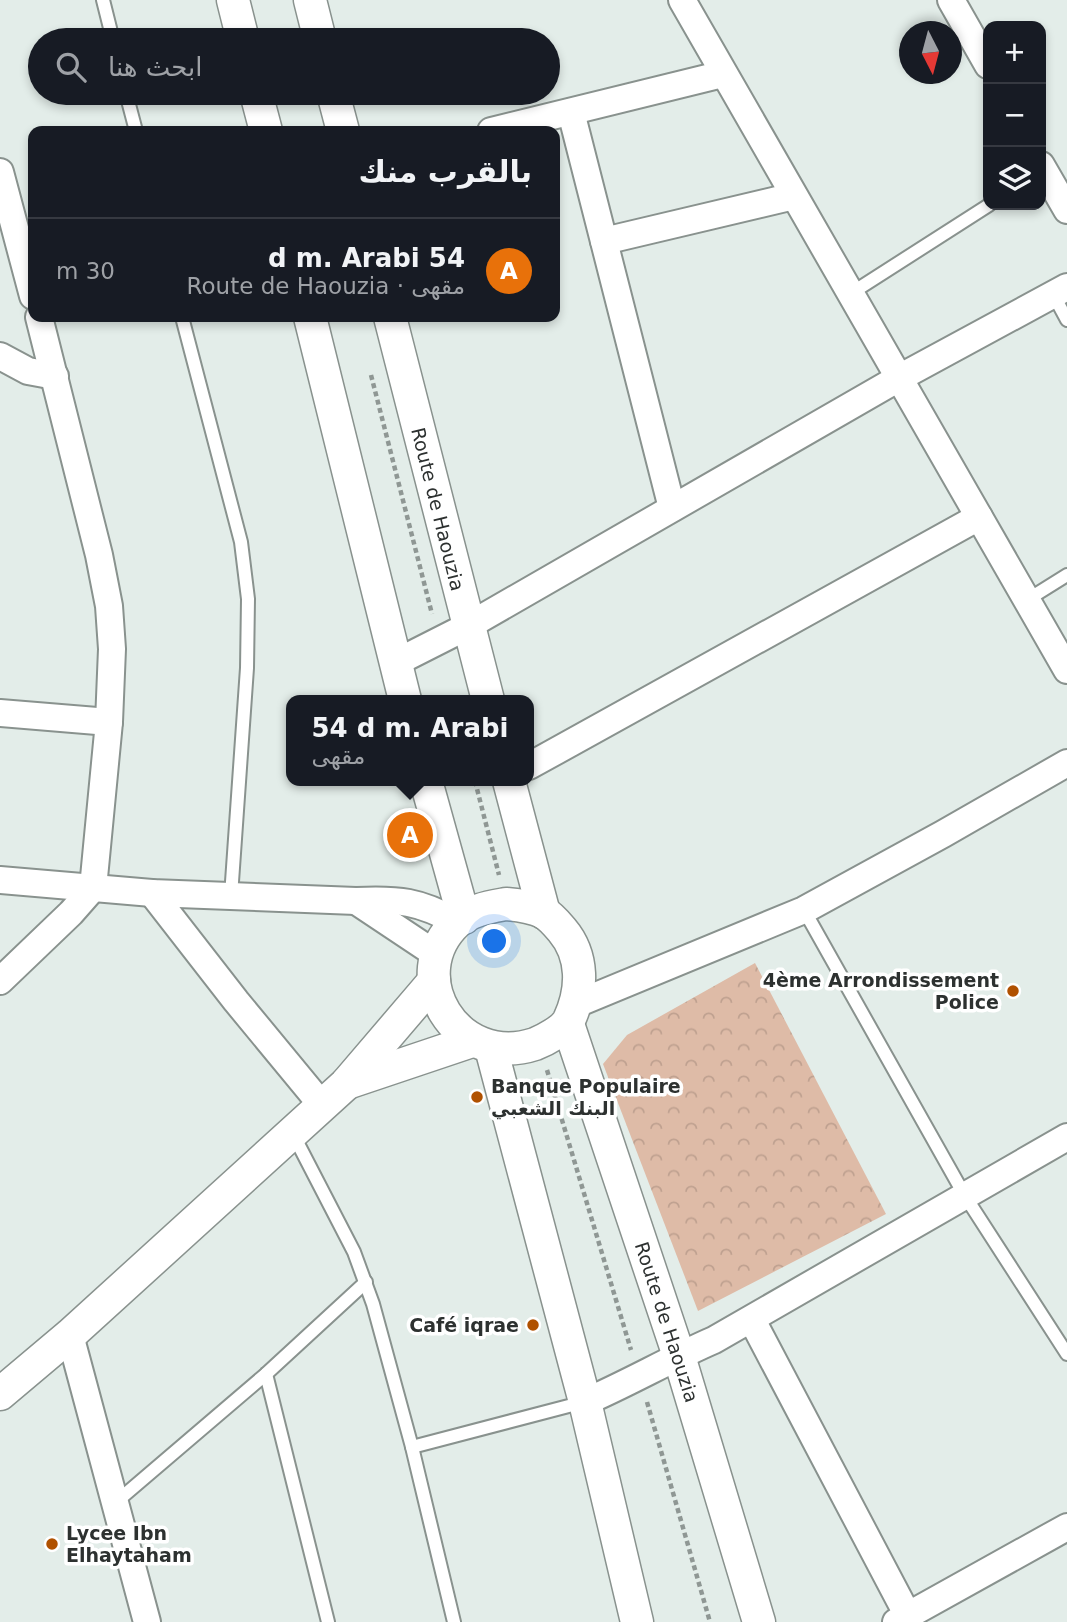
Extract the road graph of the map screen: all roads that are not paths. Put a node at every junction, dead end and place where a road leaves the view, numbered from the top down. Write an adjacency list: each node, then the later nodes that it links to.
1 (103, 0): 6 (lane)
2 (233, 0): 7 (street)
3 (310, 0): 8 (street)
4 (682, 0): 10 (street)
5 (951, 0): 9 (street)
6 (110, 28)
7 (240, 28)
8 (317, 28)
9 (983, 56)
10 (723, 74): 14 (street); 21 (street)
11 (129, 105): 15 (lane)
12 (259, 105): 16 (street)
13 (336, 105): 17 (street)
14 (571, 112): 18 (street); 24 (street)
15 (135, 126)
16 (265, 126)
17 (342, 126)
18 (512, 126)
19 (0, 174): 25 (street)
20 (1046, 176): 23 (street)
21 (794, 196): 24 (street); 27 (street)
22 (983, 209): 27 (lane)
23 (1067, 210)
24 (604, 241): 36 (street)
25 (28, 271)
26 (1060, 290): 28 (lane); 35 (street)
27 (850, 294): 35 (street)
28 (1067, 320)
29 (40, 322): 34 (street)
30 (183, 322): 54 (lane)
31 (311, 322): 41 (street)
32 (391, 322): 40 (street, Route de Haouzia)
33 (0, 356): 34 (street)
34 (55, 376): 46 (street)
35 (899, 378): 36 (street); 37 (street)
36 (672, 508): 40 (street)
37 (979, 517): 39 (street); 47 (street)
38 (1067, 575): 39 (lane)
39 (1027, 600): 42 (street)
40 (468, 626): 41 (street); 44 (street, Route de Haouzia)
41 (395, 663): 43 (street)
42 (1067, 670)
43 (404, 695)
44 (487, 695)
45 (0, 713): 46 (street)
46 (109, 723): 52 (street)
47 (534, 763)
48 (1067, 763): 56 (street)
49 (427, 786): 58 (street)
50 (510, 786): 57 (street)
51 (0, 880): 52 (street)
52 (93, 888): 53 (street); 60 (street)
53 (152, 893): 54 (street); 64 (street)
54 (231, 896): 55 (street)
55 (356, 901): 58 (street); 59 (street)
56 (804, 910): 61 (street); 67 (lane)
57 (544, 913): 58 (street); 61 (street)
58 (461, 920): 59 (street)
59 (435, 968): 62 (street); 63 (street)
60 (0, 981)
61 (571, 1014): 62 (street); 72 (street, Route de Haouzia)
62 (482, 1045): 63 (street); 75 (street)
63 (346, 1084): 64 (street)
64 (321, 1104): 65 (street)
65 (293, 1133): 68 (lane); 70 (street)
66 (1067, 1137): 67 (street)
67 (965, 1196): 69 (street); 71 (lane)
68 (366, 1282): 73 (lane); 76 (lane)
69 (752, 1320): 72 (street); 79 (street)
70 (70, 1335): 74 (street); 77 (street)
71 (1067, 1354)
72 (679, 1356): 75 (street); 84 (street, Route de Haouzia)
73 (266, 1374): 77 (lane); 81 (lane)
74 (0, 1394)
75 (585, 1402): 76 (lane); 83 (street)
76 (412, 1447): 82 (lane)
77 (115, 1503): 80 (street)
78 (1067, 1527): 79 (street)
79 (902, 1619)
80 (147, 1622)
81 (328, 1622)
82 (454, 1622)
83 (637, 1622)
84 (759, 1622)

